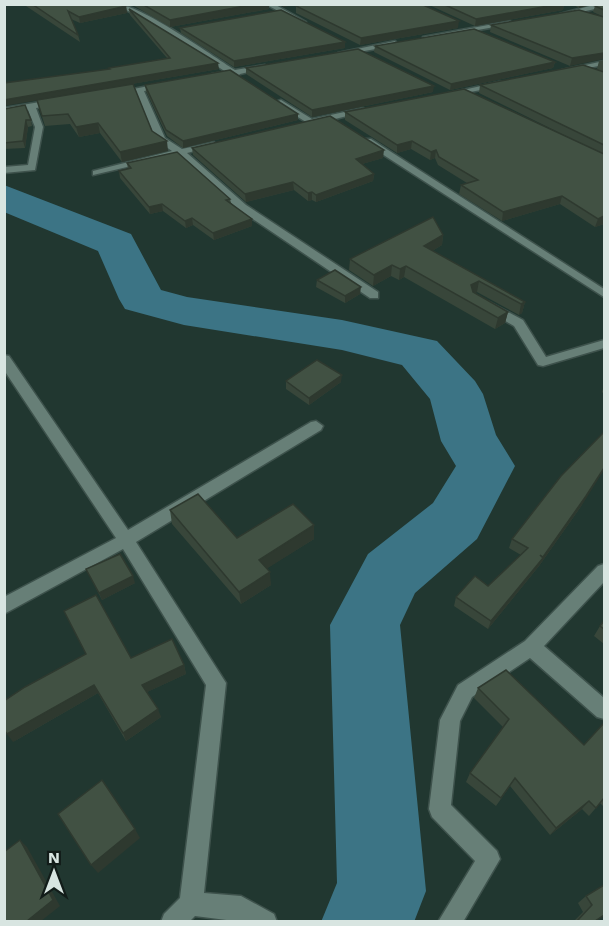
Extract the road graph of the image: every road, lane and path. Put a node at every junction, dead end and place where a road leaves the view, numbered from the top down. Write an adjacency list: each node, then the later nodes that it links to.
1 (119, 4): 15 (street)
2 (557, 4): 7 (street)
3 (604, 5): 7 (street)
4 (270, 9): 6 (street)
5 (292, 9): 6 (street)
6 (282, 11): 12 (street)
7 (578, 12): 8 (street); 9 (street)
8 (554, 16)
9 (596, 18)
10 (519, 21): 14 (street)
11 (462, 25): 14 (street)
12 (310, 26)
13 (180, 28): 15 (street)
14 (472, 29): 16 (street); 17 (street)
15 (169, 31): 27 (street)
16 (493, 38)
17 (414, 40)
18 (403, 42): 20 (street)
19 (348, 45): 20 (street)
20 (357, 50): 21 (street); 22 (street)
21 (334, 54)
22 (367, 55)
23 (604, 63): 25 (street)
24 (278, 64): 27 (street)
25 (581, 67): 26 (street); 28 (street)
26 (558, 68)
27 (233, 73): 29 (street); 30 (street)
28 (597, 74)
29 (209, 77)
30 (243, 79)
31 (511, 82): 34 (street)
32 (174, 83): 33 (street)
33 (139, 89): 36 (street); 49 (street)
34 (464, 92): 35 (street); 38 (street)
35 (437, 93)
36 (106, 94)
37 (272, 97): 44 (street)
38 (475, 97)
39 (63, 101): 40 (street)
40 (31, 107): 42 (street); 50 (street)
41 (378, 108): 43 (street)
42 (4, 111)
43 (332, 118): 44 (street); 46 (street)
44 (311, 122): 45 (street)
45 (300, 124)
46 (342, 124)
47 (361, 137): 52 (street)
48 (223, 141): 49 (street)
49 (179, 151): 51 (street); 53 (street)
50 (4, 170)
51 (96, 172)
52 (604, 294)
53 (374, 295)
54 (477, 298): 55 (street)
55 (604, 344)
56 (4, 359): 58 (street)
57 (316, 426): 58 (street)
58 (126, 540): 60 (street); 63 (street)
59 (604, 571): 61 (street)
60 (4, 606)
61 (531, 647): 62 (street); 66 (street)
62 (604, 710)
63 (191, 904): 64 (street); 65 (street)
64 (172, 921)
65 (266, 921)
66 (449, 921)

